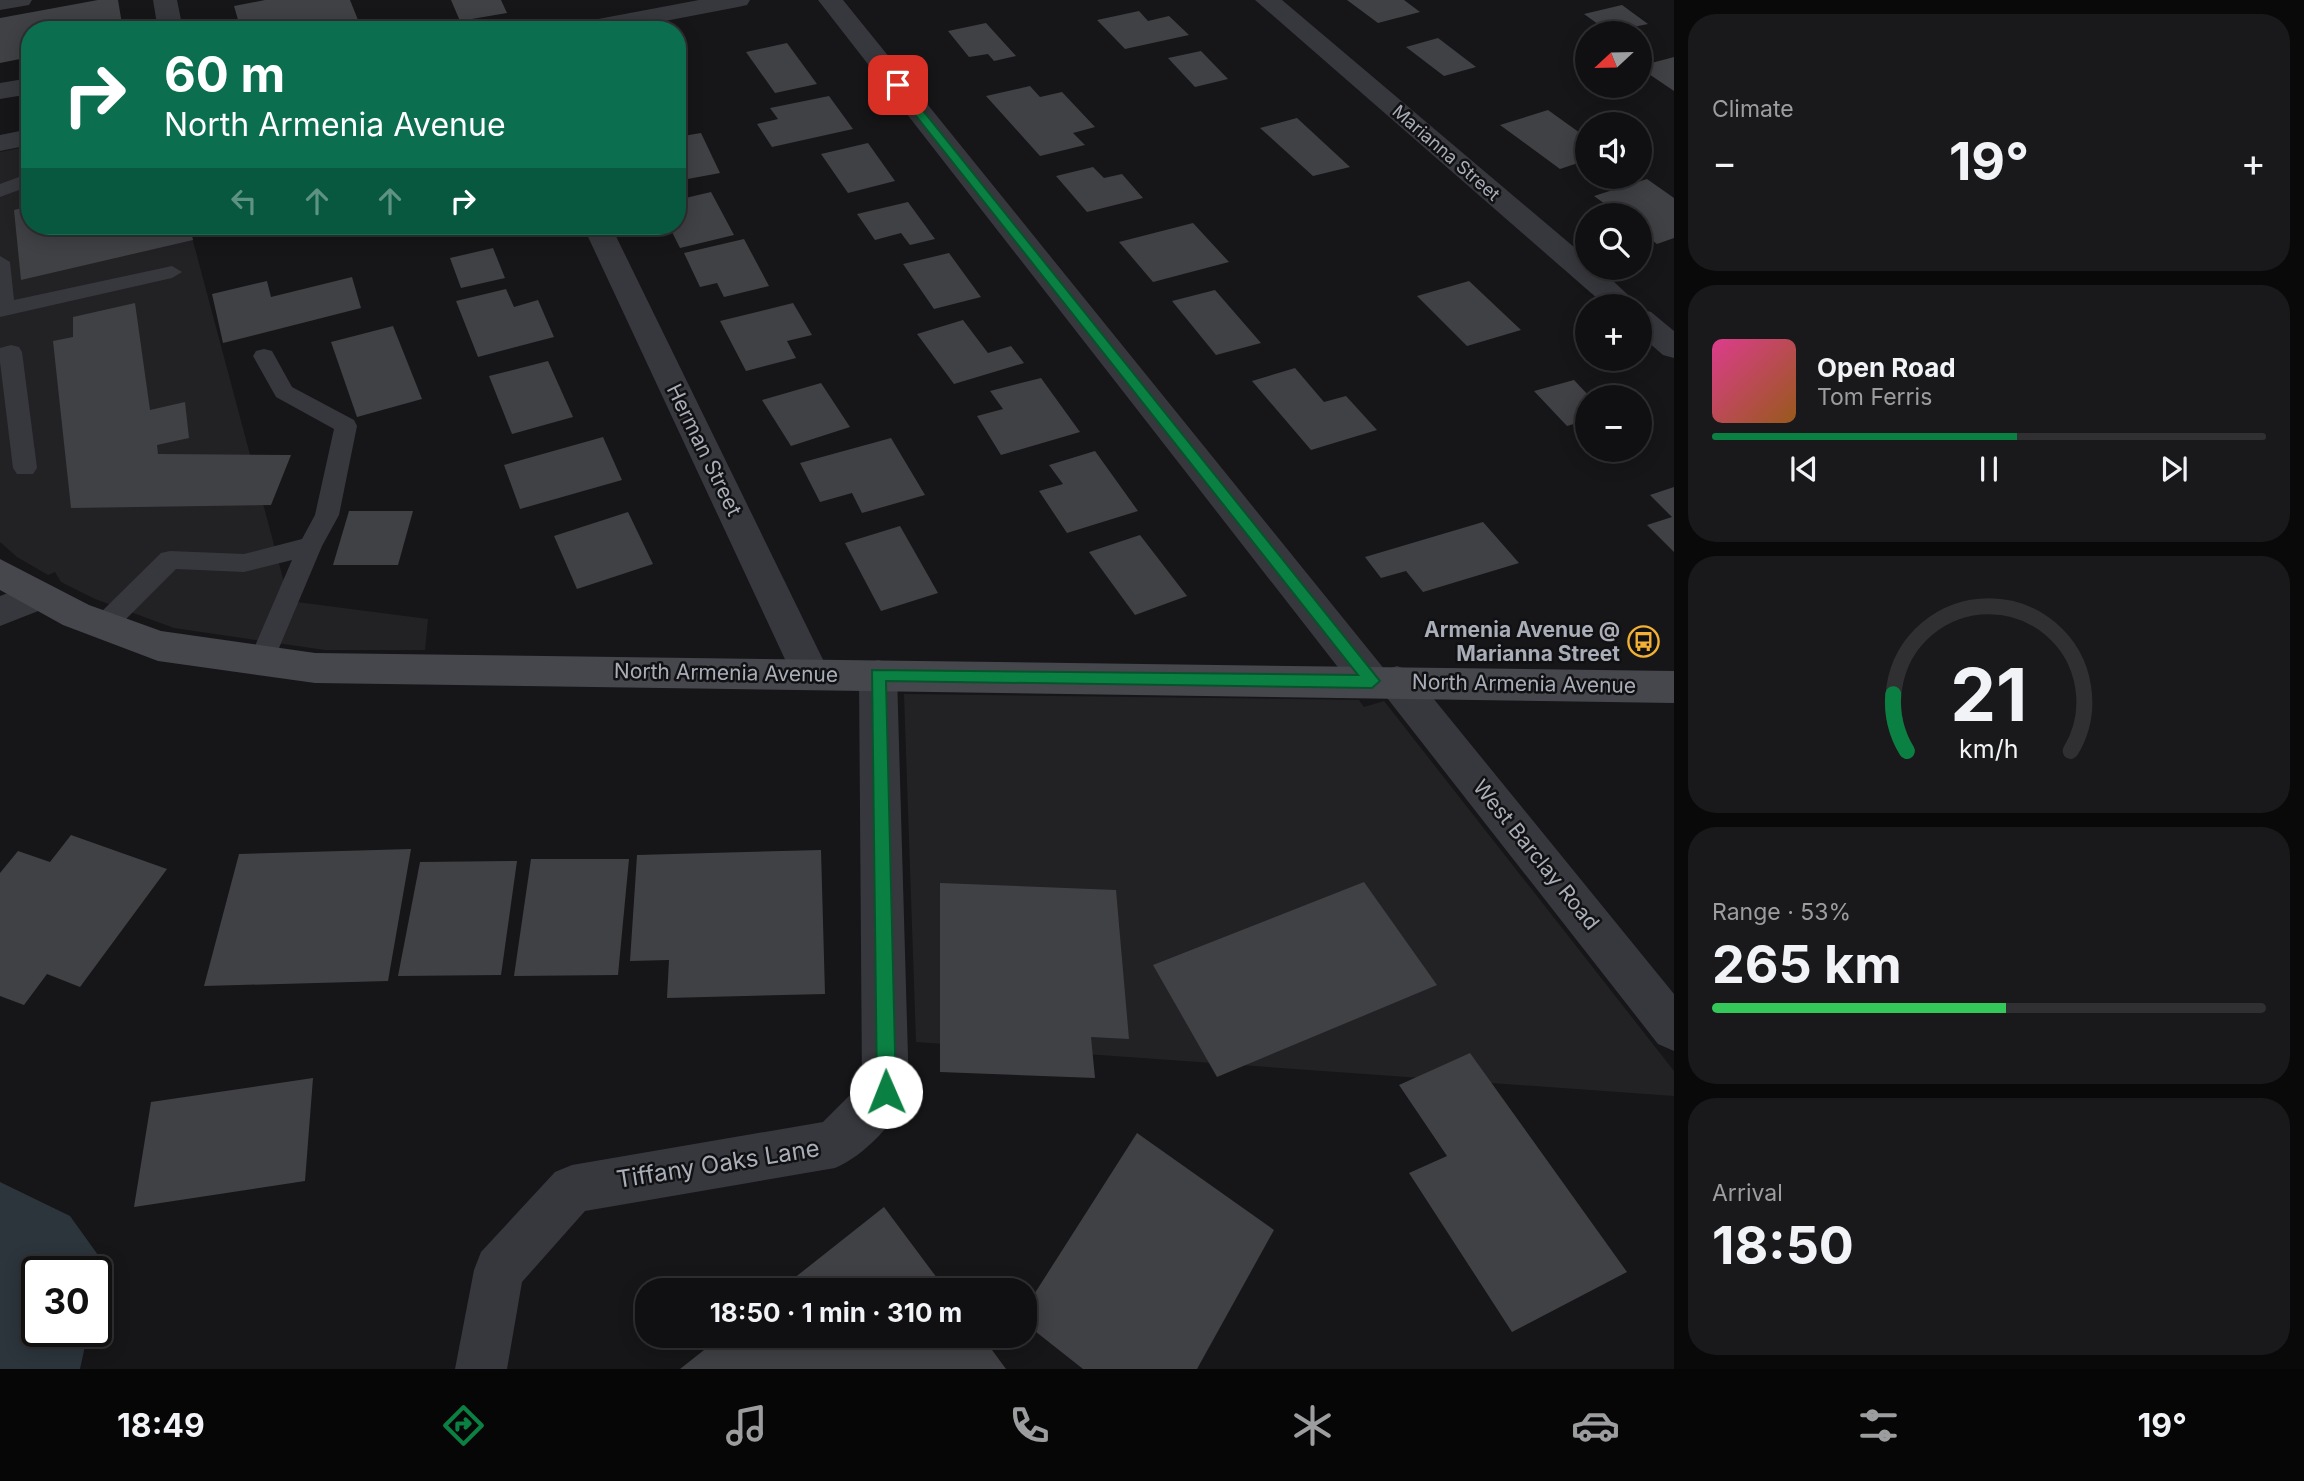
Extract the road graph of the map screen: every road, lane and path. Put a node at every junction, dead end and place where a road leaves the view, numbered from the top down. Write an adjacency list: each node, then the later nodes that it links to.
1 (20, 0): 6 (street)
2 (165, 0): 7 (street)
3 (738, 0): 8 (street)
4 (830, 0): 33 (street, West Barclay Road)
5 (1267, 0): 18 (street, Marianna Street)
6 (0, 3)
7 (169, 21)
8 (589, 21)
9 (21, 88): 10 (street)
10 (0, 91)
11 (21, 139): 12 (street)
12 (0, 143)
13 (21, 183): 14 (lane)
14 (0, 191)
15 (601, 235): 31 (street, Herman Street)
16 (0, 262): 19 (lane)
17 (172, 272): 19 (lane)
18 (1611, 294)
19 (2, 309)
20 (1652, 329): 21 (street)
21 (1674, 348)
22 (0, 355): 24 (lane)
23 (264, 356): 25 (lane)
24 (25, 468)
25 (310, 546): 29 (lane); 30 (lane)
26 (0, 573): 27 (main road, North Armenia Avenue)
27 (38, 596): 28 (street); 29 (main road, North Armenia Avenue)
28 (0, 612)
29 (104, 625): 30 (main road, North Armenia Avenue)
30 (262, 660): 31 (main road, North Armenia Avenue)
31 (811, 674): 32 (main road, North Armenia Avenue)
32 (878, 675): 33 (main road, North Armenia Avenue); 36 (street, Tiffany Oaks Lane)
33 (1385, 682): 34 (main road, North Armenia Avenue); 35 (street, West Barclay Road)
34 (1674, 687)
35 (1674, 1029)
36 (481, 1369)

